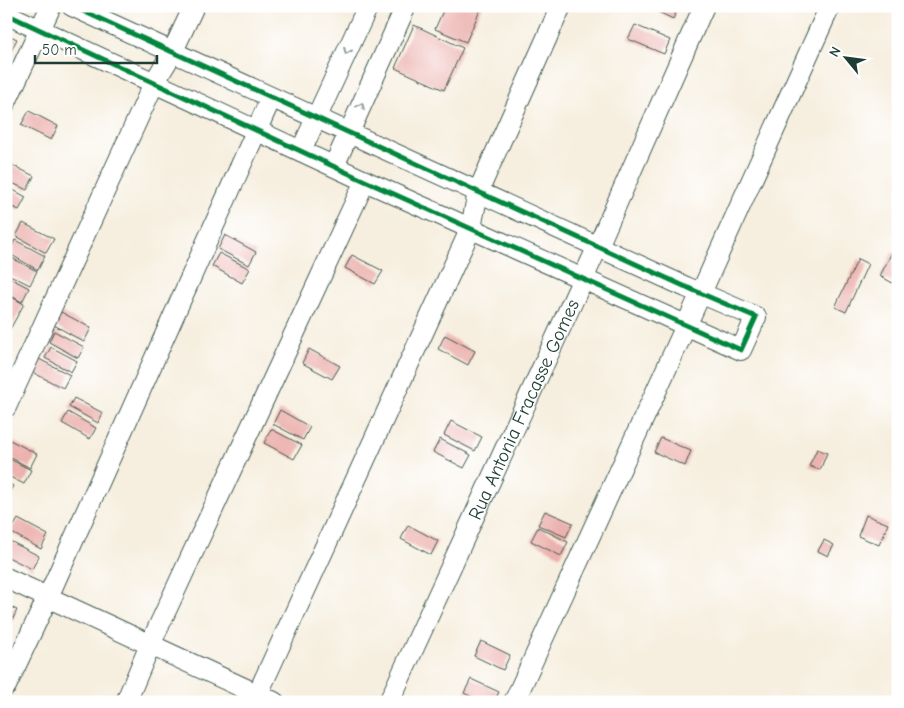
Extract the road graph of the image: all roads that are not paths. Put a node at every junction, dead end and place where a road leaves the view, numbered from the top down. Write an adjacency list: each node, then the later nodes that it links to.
1 (51, 6): 10 (street)
2 (72, 6): 11 (street)
3 (194, 6): 11 (street)
4 (368, 6): 15 (street, one-way to 15)
5 (406, 6): 17 (street, one-way to 5)
6 (560, 6): 21 (street)
7 (704, 6): 23 (street, Rua Antonia Fracasse Gomes)
8 (830, 6): 25 (street)
9 (6, 14): 10 (street)
10 (40, 31): 12 (street); 14 (street)
11 (172, 53): 12 (street); 13 (street)
12 (154, 83): 16 (street); 27 (street)
13 (271, 98): 15 (street); 16 (street)
14 (6, 102)
15 (316, 119): 17 (street); 18 (street)
16 (257, 130): 18 (street); 29 (street)
17 (349, 134): 19 (street); 21 (street)
18 (301, 151): 19 (street)
19 (334, 166): 20 (street)
20 (365, 181): 22 (street); 30 (street)
21 (478, 192): 22 (street); 23 (street)
22 (471, 228): 24 (street); 32 (street)
23 (598, 246): 24 (street, Rua Antonia Fracasse Gomes); 25 (street)
24 (583, 279): 26 (street); 34 (street, Rua Antonia Fracasse Gomes)
25 (701, 293): 26 (street); 26 (street)
26 (686, 325): 35 (street)
27 (6, 408)
28 (6, 578): 29 (street)
29 (48, 598): 30 (street); 31 (street)
30 (150, 645): 32 (street); 33 (street)
31 (6, 686)
32 (262, 699)
33 (126, 702)
34 (389, 702)
35 (514, 702)

